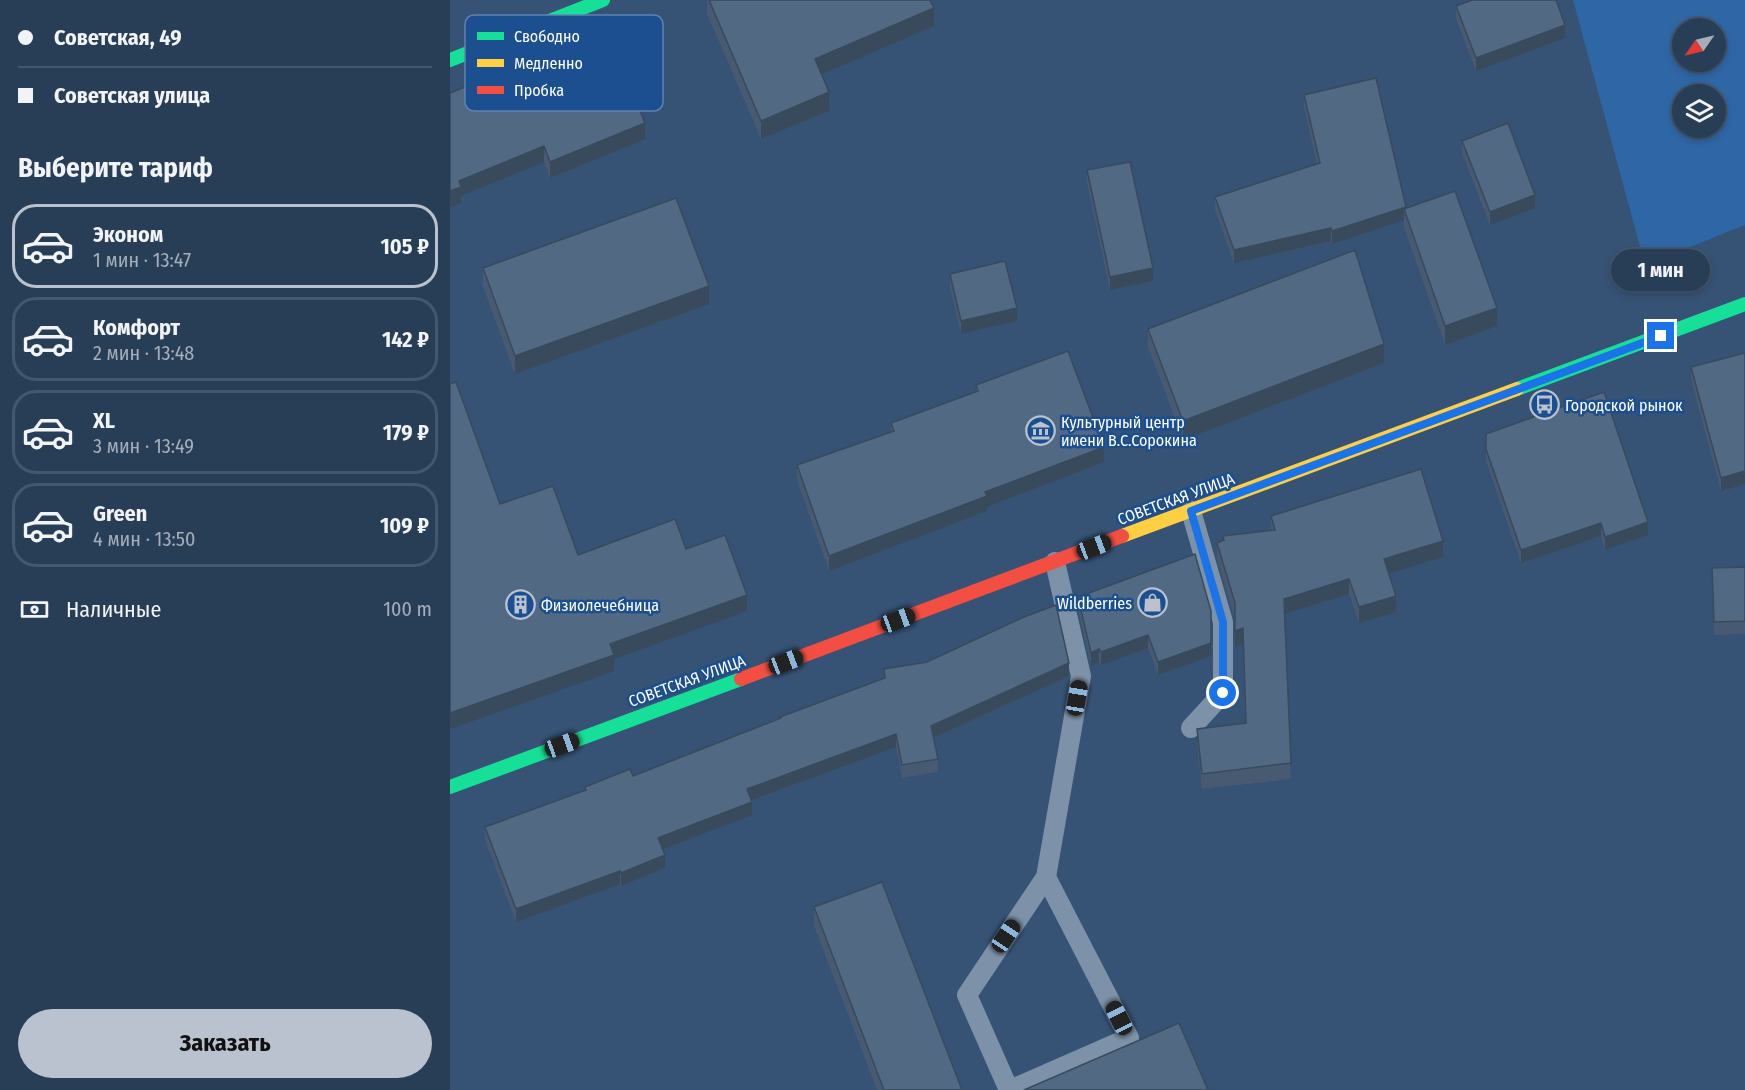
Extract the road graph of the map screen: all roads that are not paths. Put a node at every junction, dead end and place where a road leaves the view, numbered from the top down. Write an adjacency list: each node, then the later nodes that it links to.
1 (603, 0): 2 (main road)
2 (565, 15)
3 (465, 54): 4 (main road)
4 (450, 60)
5 (1745, 304): 6 (main road, СОВЕТСКАЯ УЛИЦА)
6 (1191, 511): 7 (main road, СОВЕТСКАЯ УЛИЦА); 8 (lane)
7 (1054, 562): 9 (main road, СОВЕТСКАЯ УЛИЦА); 10 (lane)
8 (1191, 728)
9 (450, 787)
10 (1046, 877): 11 (lane); 11 (lane)
11 (1009, 1090)

